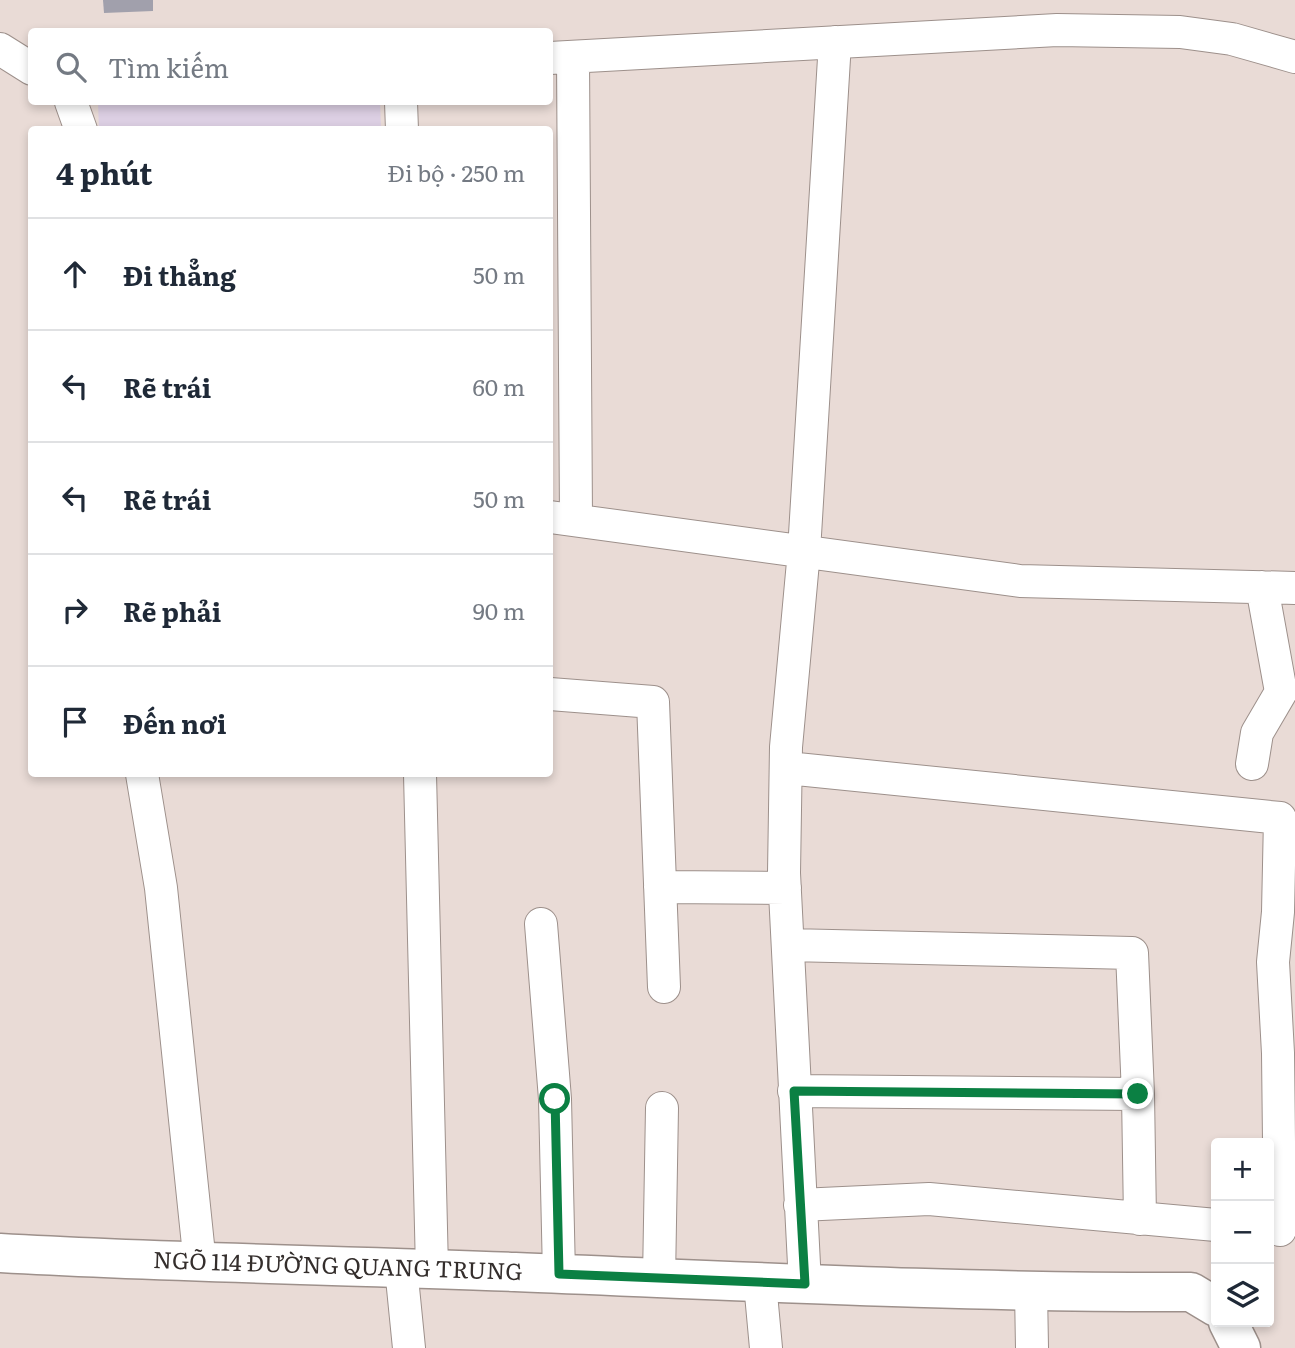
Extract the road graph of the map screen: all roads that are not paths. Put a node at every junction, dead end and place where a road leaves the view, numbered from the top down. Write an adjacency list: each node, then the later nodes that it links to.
1 (835, 42): 3 (street); 4 (street); 11 (street)
2 (0, 50): 5 (street)
3 (1295, 57)
4 (561, 59): 10 (street)
5 (28, 67)
6 (72, 105): 8 (street)
7 (401, 105): 9 (street)
8 (79, 126)
9 (402, 126)
10 (563, 518): 11 (street)
11 (804, 551): 12 (street); 16 (street)
12 (1262, 587): 13 (street); 15 (street)
13 (1295, 588)
14 (553, 694): 19 (street)
15 (1252, 764)
16 (787, 768): 20 (street); 30 (street)
17 (142, 777): 32 (street)
18 (420, 777): 33 (street)
19 (660, 887): 20 (street); 23 (street)
20 (785, 888): 22 (street)
21 (541, 924): 34 (street)
22 (788, 945): 24 (street); 25 (street)
23 (664, 987)
24 (794, 1091): 25 (street); 27 (street)
25 (1138, 1094): 28 (street)
26 (662, 1108): 35 (street)
27 (800, 1205): 28 (street); 37 (street)
28 (1140, 1219): 29 (street)
29 (1211, 1225)
30 (1281, 1230)
31 (0, 1253): 32 (street, NGÕ 114 ĐƯỜNG QUANG TRUNG)
32 (200, 1264): 33 (street, NGÕ 114 ĐƯỜNG QUANG TRUNG)
33 (416, 1269): 34 (street, NGÕ 114 ĐƯỜNG QUANG TRUNG); 41 (street)
34 (559, 1274): 35 (street, NGÕ 114 ĐƯỜNG QUANG TRUNG)
35 (659, 1279): 36 (street, NGÕ 114 ĐƯỜNG QUANG TRUNG)
36 (760, 1283): 37 (street, NGÕ 114 ĐƯỜNG QUANG TRUNG); 42 (street)
37 (805, 1284): 38 (street, NGÕ 114 ĐƯỜNG QUANG TRUNG)
38 (1031, 1290): 39 (street, NGÕ 114 ĐƯỜNG QUANG TRUNG); 43 (street)
39 (1211, 1304)
40 (1230, 1327): 44 (street)
41 (409, 1348)
42 (766, 1348)
43 (1032, 1348)
44 (1241, 1348)

